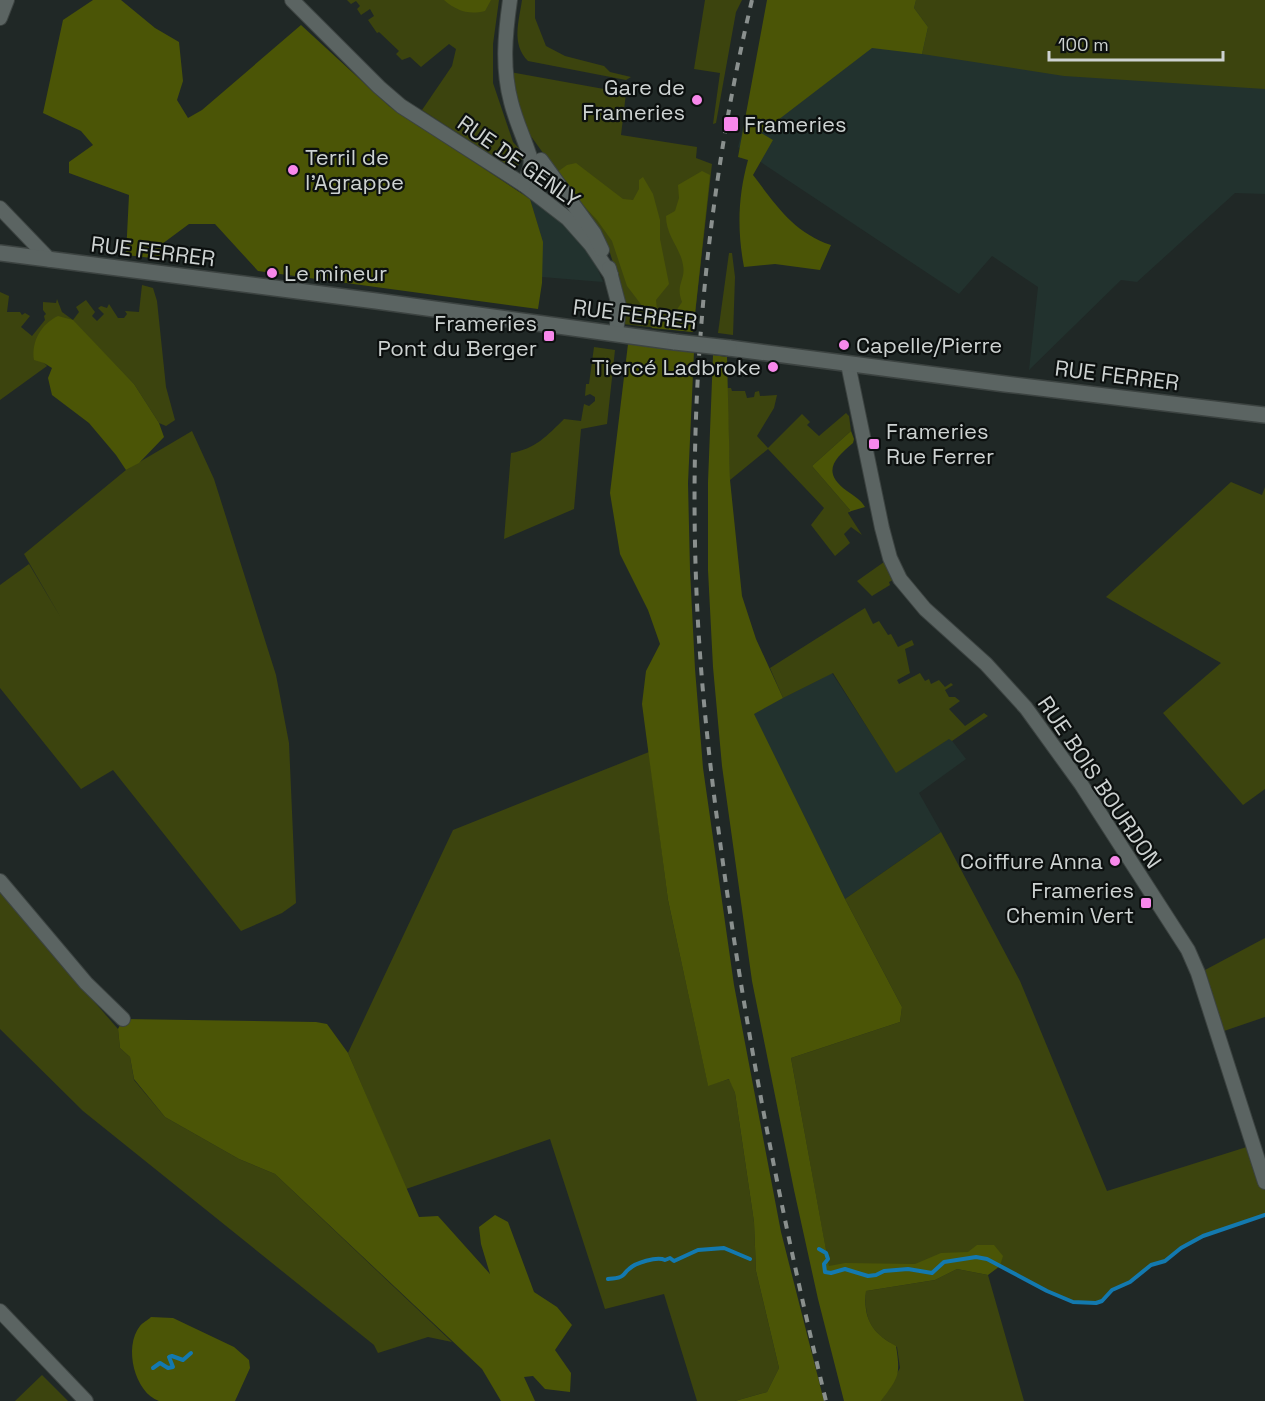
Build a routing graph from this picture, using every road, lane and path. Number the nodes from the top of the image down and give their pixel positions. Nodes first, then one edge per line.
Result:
1 (8, 0) edge
2 (292, 0) edge
3 (510, 0) edge
4 (0, 18) edge
5 (519, 126) junction
6 (541, 160) junction
7 (524, 185) junction
8 (538, 195) junction
9 (0, 208) edge
10 (0, 254) edge
11 (50, 260) junction
12 (611, 275) junction
13 (616, 334) junction
14 (848, 364) junction
15 (1265, 415) edge
16 (0, 881) edge
17 (123, 1019) dead end
18 (1265, 1182) edge
19 (0, 1311) edge
20 (86, 1401) edge

1 - 4 street
2 - 7 street, RUE DE GENLY
3 - 5 street
5 - 6 street, RUE DE GENLY
5 - 7 street
6 - 8 street
6 - 12 street, RUE DE GENLY
7 - 8 street, RUE DE GENLY
8 - 12 street, RUE DE GENLY
9 - 11 street
10 - 11 main road, RUE FERRER
11 - 13 main road, RUE FERRER
12 - 13 street
13 - 14 main road, RUE FERRER, bridge
14 - 15 main road, RUE FERRER
14 - 18 street, RUE BOIS BOURDON
16 - 17 street
19 - 20 street

